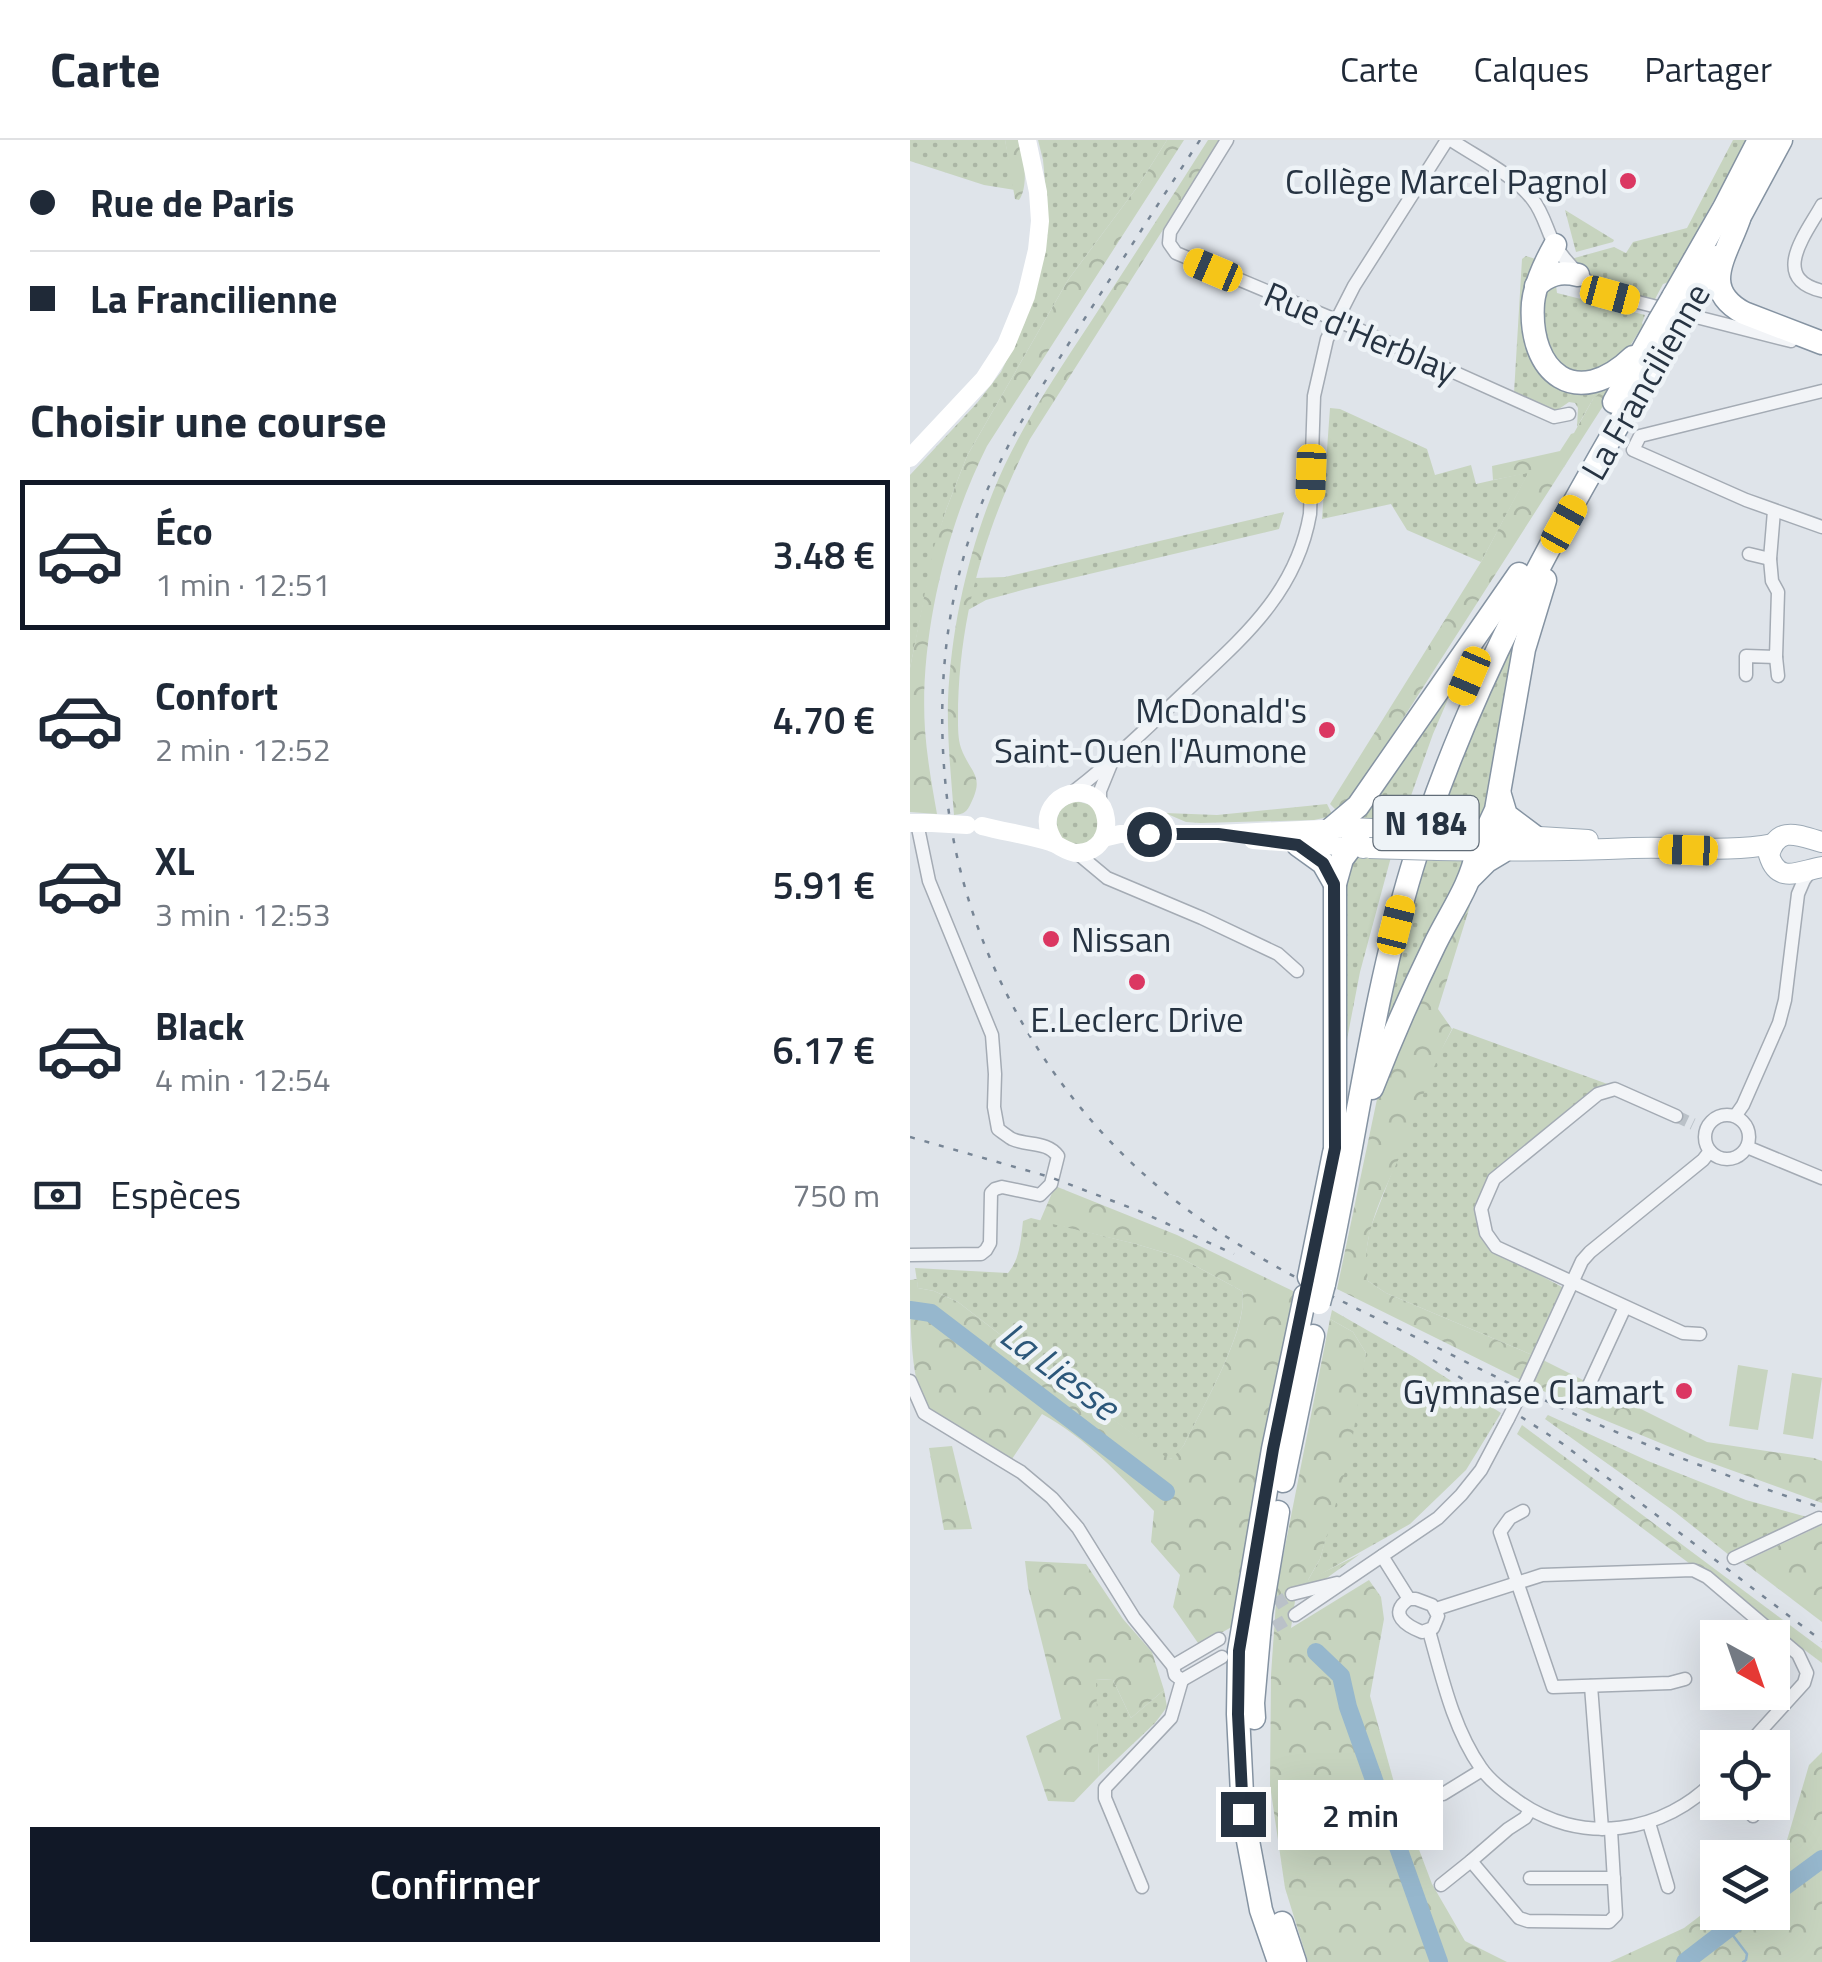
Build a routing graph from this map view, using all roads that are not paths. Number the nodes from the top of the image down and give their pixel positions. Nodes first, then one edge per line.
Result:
1 (1028, 140) edge
2 (1227, 140) edge
3 (1449, 140) edge
4 (1759, 140) edge
5 (1781, 140) edge
6 (1822, 205) edge
7 (1739, 219) junction
8 (1555, 245) junction
9 (1578, 274) junction
10 (1536, 286) junction
11 (1822, 291) edge
12 (1669, 317) junction
13 (1334, 320) junction
14 (1822, 346) edge
15 (1822, 391) edge
16 (1569, 414) dead end
17 (910, 458) edge
18 (1774, 510) junction
19 (1564, 524) junction
20 (1822, 527) edge
21 (1748, 554) dead end
22 (1770, 559) junction
23 (1520, 574) junction
24 (1776, 657) junction
25 (1746, 675) dead end
26 (1778, 676) dead end
27 (1112, 762) junction
28 (1500, 792) junction
29 (1071, 794) junction
30 (1103, 809) junction
31 (1048, 818) junction
32 (920, 823) edge
33 (974, 826) junction
34 (1170, 833) junction
35 (1218, 834) junction
36 (1362, 834) junction
37 (1534, 836) junction
38 (1463, 841) junction
39 (1100, 842) junction
40 (1822, 842) edge
41 (1056, 843) junction
42 (1298, 845) junction
43 (1635, 848) junction
44 (1502, 852) junction
45 (1077, 853) junction
46 (1776, 861) junction
47 (1093, 865) junction
48 (1817, 868) edge
49 (1470, 878) junction
50 (1334, 884) junction
51 (1798, 894) junction
52 (1297, 971) dead end
53 (1736, 1115) junction
54 (1676, 1116) tunnel mouth
55 (1343, 1145) junction
56 (1747, 1147) junction
57 (1710, 1151) junction
58 (1822, 1178) edge
59 (910, 1255) edge
60 (1574, 1281) junction
61 (1314, 1290) junction
62 (1626, 1307) junction
63 (1700, 1334) dead end
64 (910, 1381) edge
65 (1589, 1386) dead end
66 (1524, 1511) dead end
67 (1819, 1518) dead end
68 (1382, 1556) junction
69 (1734, 1558) dead end
70 (1518, 1581) junction
71 (1344, 1582) junction
72 (1292, 1594) tunnel mouth
73 (1409, 1599) junction
74 (1436, 1610) junction
75 (1294, 1615) tunnel mouth
76 (1428, 1631) junction
77 (1220, 1639) dead end
78 (1222, 1657) dead end
79 (1173, 1666) junction
80 (1684, 1679) dead end
81 (1182, 1680) junction
82 (1591, 1686) junction
83 (1761, 1730) edge
84 (1482, 1770) junction
85 (1700, 1792) edge
86 (1444, 1794) dead end
87 (1530, 1810) junction
88 (1648, 1823) junction
89 (1606, 1829) junction
90 (1471, 1861) junction
91 (1530, 1878) dead end
92 (1614, 1878) junction
93 (1441, 1886) dead end
94 (1142, 1887) dead end
95 (1668, 1887) dead end
96 (1278, 1962) edge
97 (1295, 1962) edge

1 - 17 main road
2 - 13 street, Rue d'Herblay
3 - 8 street
3 - 13 street
4 - 12 highway, La Francilienne / N 184
5 - 7 highway, La Francilienne / N 184
6 - 11 street
7 - 12 highway, La Francilienne / N 184
7 - 14 highway
8 - 9 street
8 - 10 highway
9 - 10 highway
9 - 14 street
10 - 12 highway
12 - 19 highway, La Francilienne / N 184
12 - 23 highway, La Francilienne / N 184
13 - 16 street, Rue d'Herblay
13 - 27 street
15 - 18 street
18 - 20 street
18 - 22 street
19 - 28 highway
19 - 55 highway, La Francilienne / N 184
21 - 22 street
22 - 24 street
23 - 36 highway
23 - 55 highway, La Francilienne / N 184
24 - 25 street
24 - 26 street
27 - 29 street
27 - 30 street
28 - 37 highway
28 - 38 highway
29 - 30 main road
29 - 31 main road
30 - 34 main road
30 - 39 main road
31 - 33 main road
31 - 41 main road
32 - 33 main road, bridge
32 - 59 street
33 - 41 main road
34 - 35 main road
34 - 39 main road
35 - 36 main road
35 - 42 main road
36 - 38 main road, bridge
36 - 42 main road
36 - 50 highway
37 - 38 main road
37 - 43 main road
38 - 44 main road
38 - 49 highway
39 - 45 main road
39 - 47 street
40 - 46 main road
41 - 45 main road
42 - 50 highway
43 - 44 main road
43 - 46 main road
44 - 49 highway
45 - 47 street
46 - 48 main road
46 - 51 street
47 - 52 street
48 - 51 street
49 - 55 highway
50 - 55 highway
51 - 53 street
53 - 56 street
53 - 57 street
54 - 60 street
55 - 61 highway, La Francilienne / N 184
56 - 57 street
56 - 58 street
57 - 60 street
60 - 62 street
60 - 68 street, bridge
61 - 96 highway, La Francilienne / N 184
61 - 97 highway, La Francilienne / N 184
62 - 63 street
62 - 65 street
64 - 79 street
66 - 70 street
67 - 69 street
68 - 71 street
68 - 73 street
70 - 74 street
70 - 82 street
70 - 83 street
71 - 72 street
71 - 75 street
73 - 74 street
73 - 76 street
74 - 76 street
76 - 84 street
77 - 79 street
78 - 81 street
79 - 81 street
80 - 82 street
81 - 94 street
82 - 89 street
84 - 86 street
84 - 87 street
85 - 88 street
87 - 89 street
87 - 90 street
88 - 89 street
88 - 95 street
89 - 92 street
90 - 92 street
90 - 93 street
91 - 92 street

